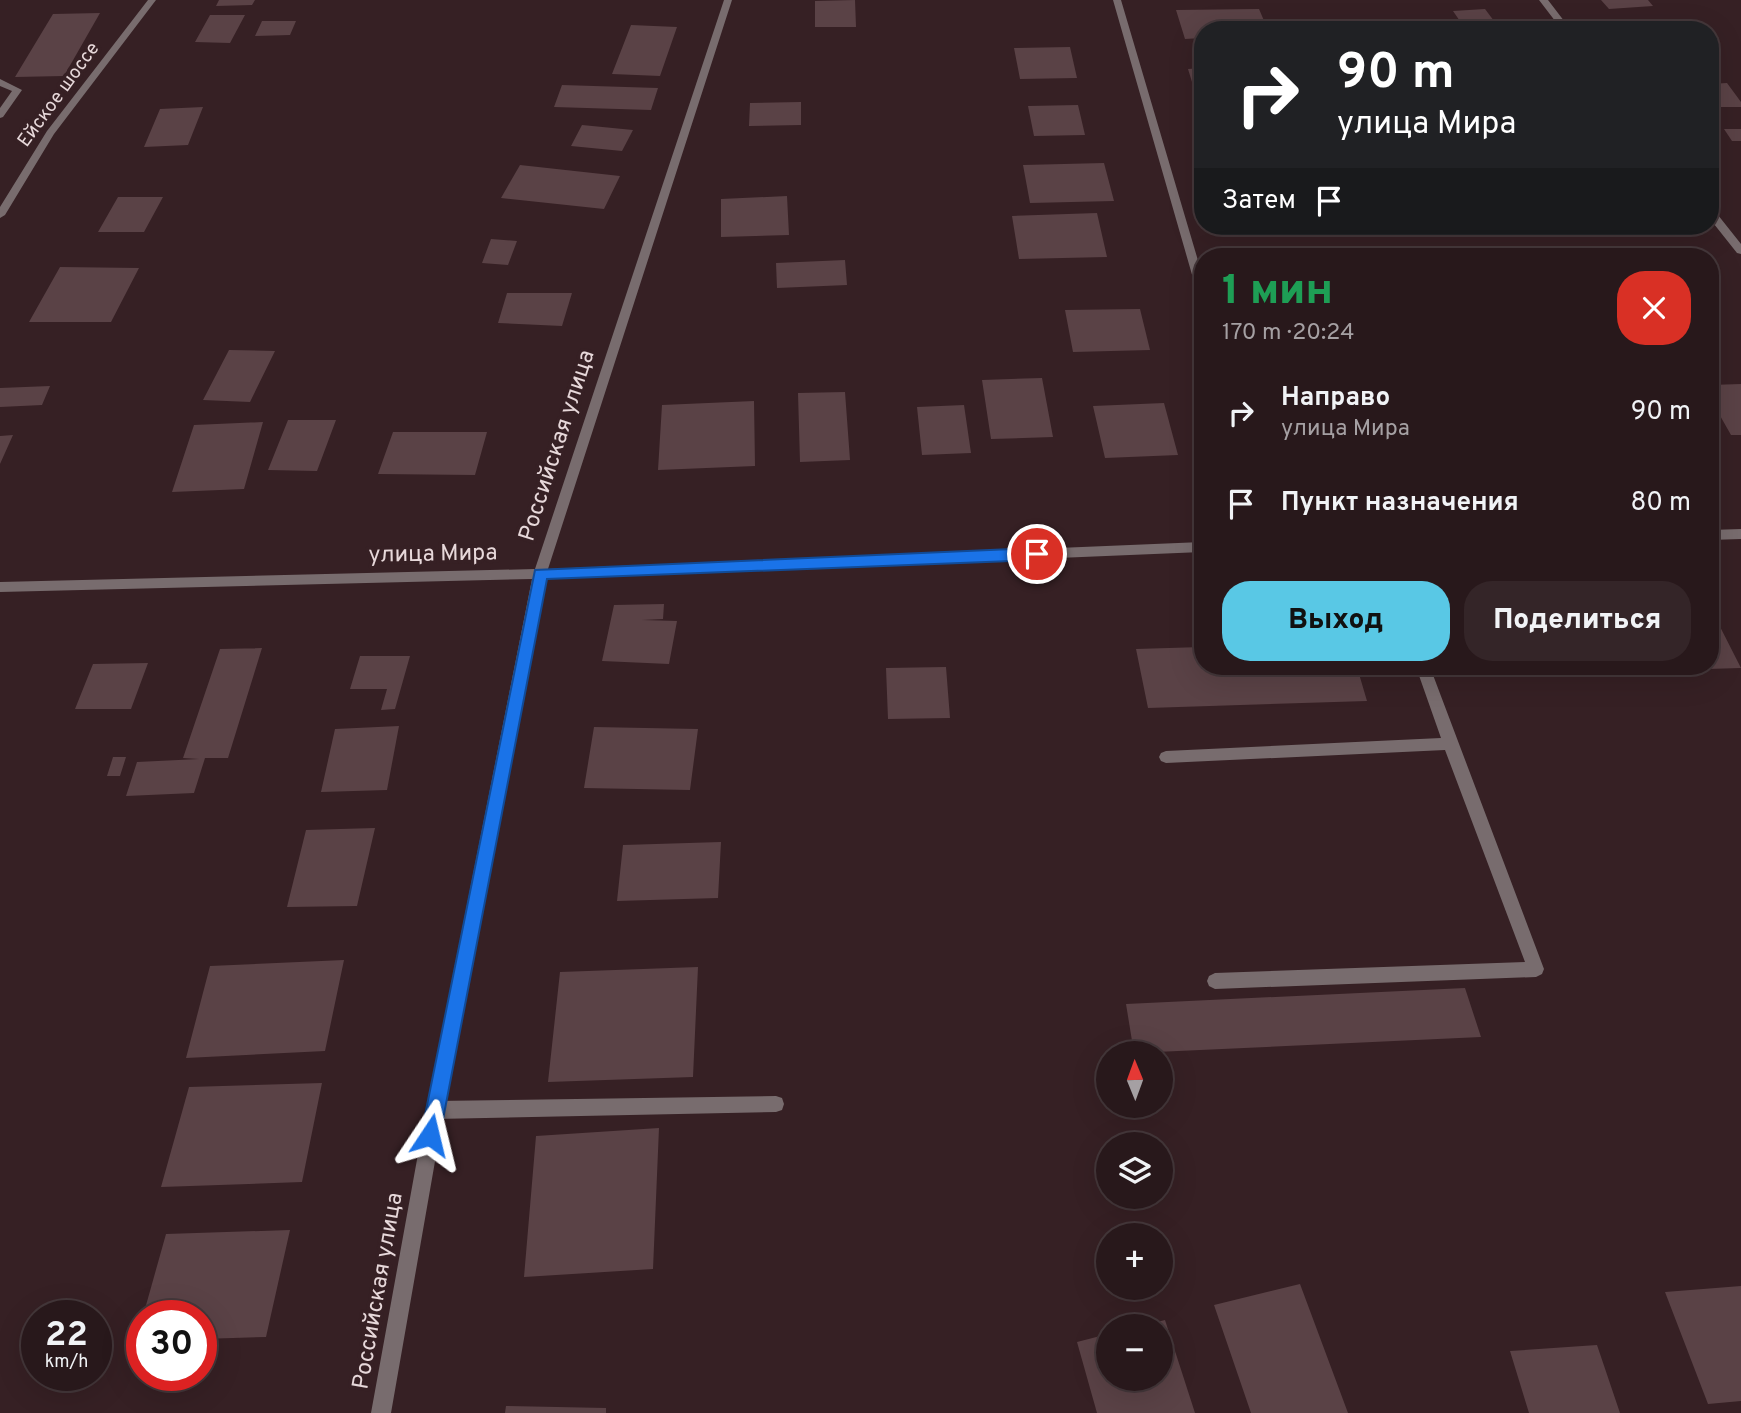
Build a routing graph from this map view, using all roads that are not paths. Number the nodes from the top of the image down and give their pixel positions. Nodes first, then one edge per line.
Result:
1 (152, 0) edge
2 (727, 0) edge
3 (1117, 0) edge
4 (1543, 0) edge
5 (1560, 21) edge
6 (0, 82) edge
7 (0, 115) edge
8 (0, 215) edge
9 (1719, 223) edge
10 (1741, 251) edge
11 (1194, 265) edge
12 (1741, 534) edge
13 (1719, 535) edge
14 (1194, 547) edge
15 (540, 574) junction
16 (0, 587) edge
17 (1426, 675) edge
18 (1450, 744) junction
19 (1166, 757) dead end
20 (1215, 981) dead end
21 (776, 1104) dead end
22 (435, 1110) junction
23 (381, 1413) edge

1 - 8 street, Ейское шоссе
2 - 15 street, Российская улица
3 - 11 street
4 - 5 street
6 - 7 street
9 - 10 street
12 - 13 street
14 - 15 street, улица Мира
15 - 16 street, улица Мира
15 - 22 street, Российская улица
17 - 18 street
18 - 19 street
18 - 20 street
21 - 22 street
22 - 23 street, Российская улица

